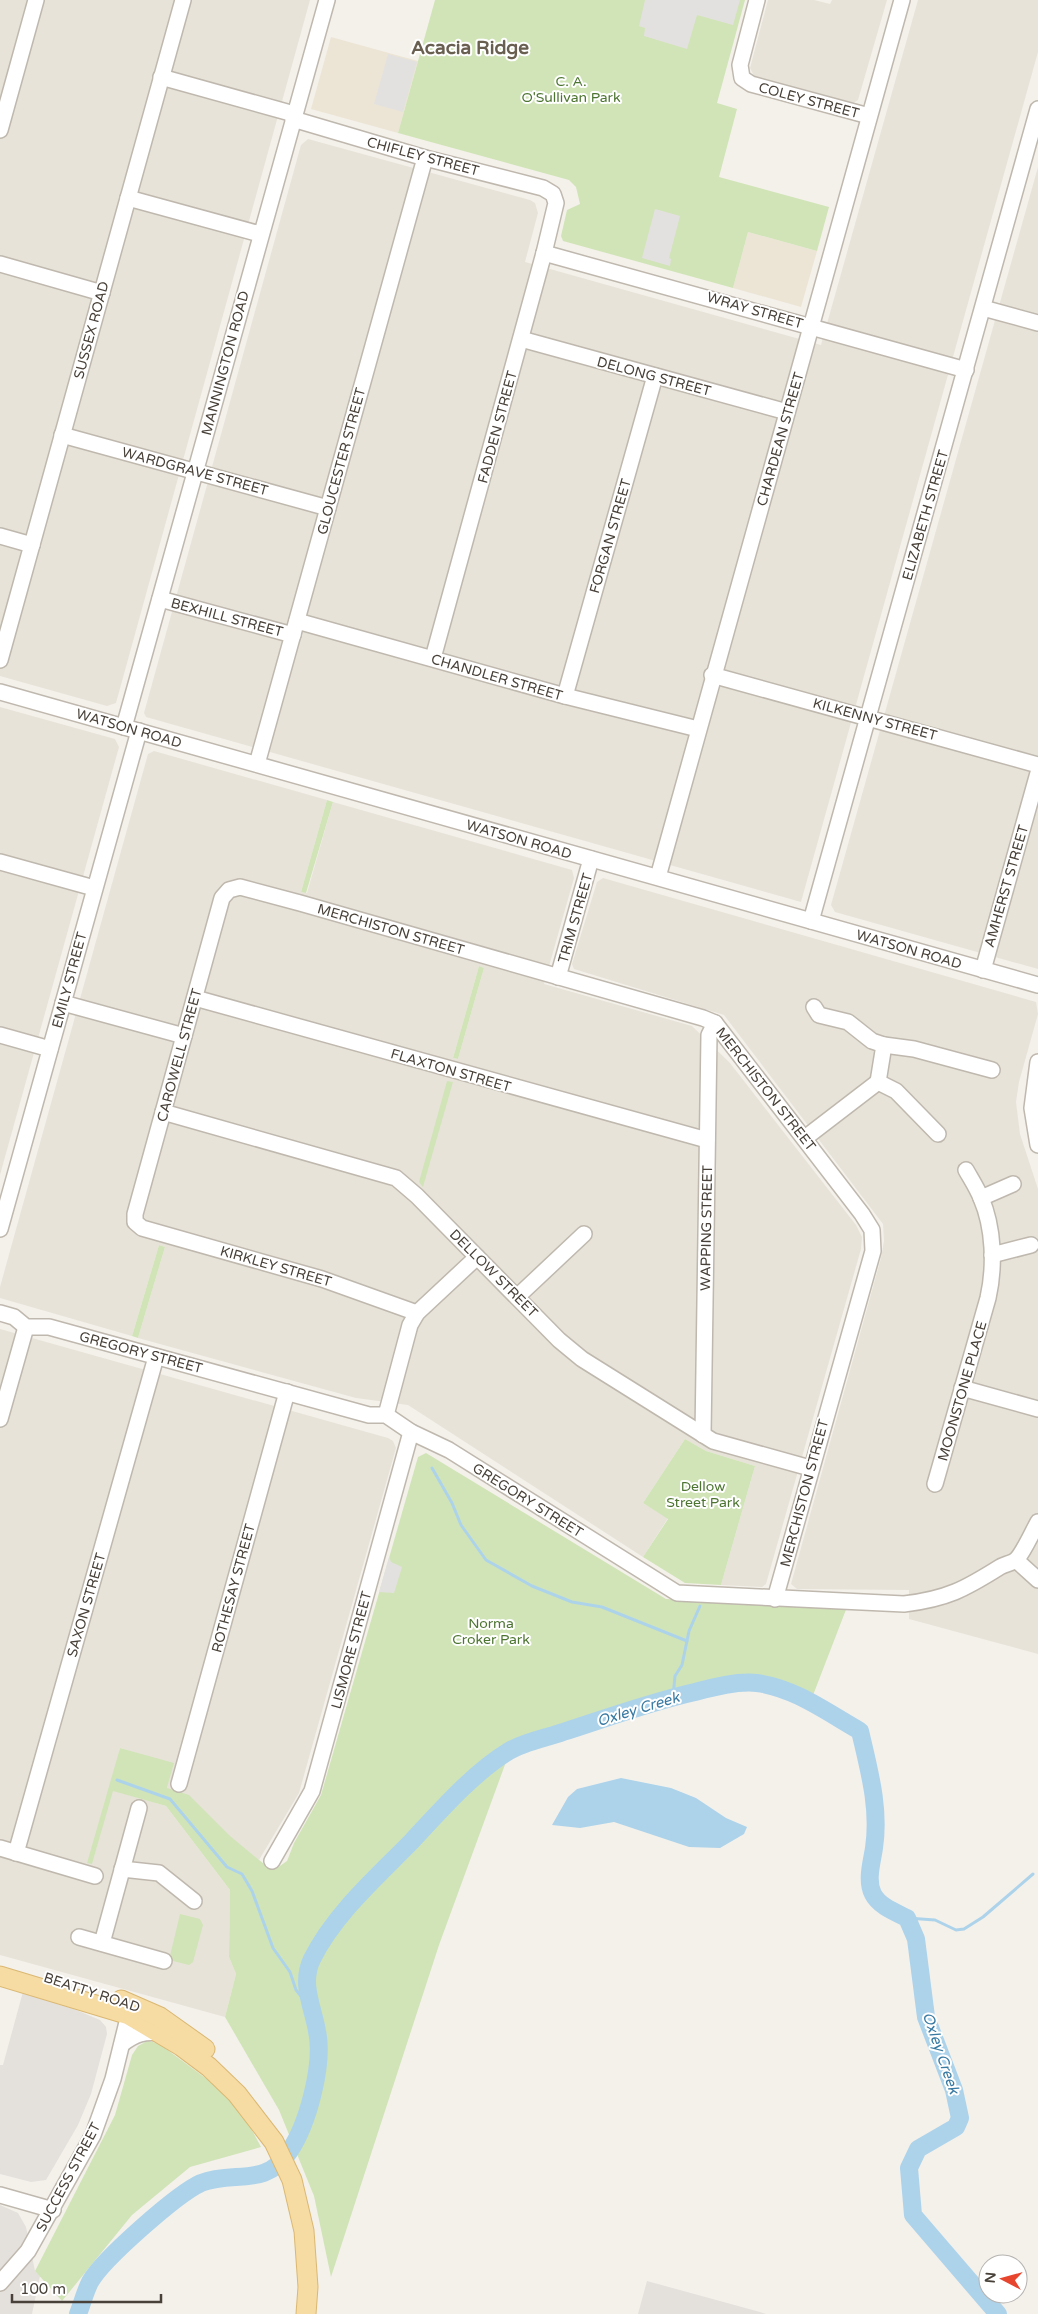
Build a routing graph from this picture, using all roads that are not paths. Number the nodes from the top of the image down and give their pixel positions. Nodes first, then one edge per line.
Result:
1 (36, 0) edge
2 (183, 0) edge
3 (326, 0) edge
4 (757, 0) edge
5 (902, 0) edge
6 (161, 77) junction
7 (1038, 109) edge
8 (869, 116) junction
9 (294, 117) junction
10 (0, 130) edge
11 (425, 158) junction
12 (553, 194) joint
13 (128, 198) junction
14 (260, 234) junction
15 (544, 253) junction
16 (0, 264) edge
17 (102, 293) junction
18 (983, 308) junction
19 (1038, 323) edge
20 (811, 326) junction
21 (521, 339) junction
22 (966, 370) junction
23 (655, 376) junction
24 (787, 412) junction
25 (62, 435) junction
26 (196, 472) junction
27 (328, 508) junction
28 (0, 536) edge
29 (32, 545) junction
30 (160, 599) junction
31 (295, 628) junction
32 (433, 658) junction
33 (0, 660) edge
34 (712, 675) junction
35 (0, 692) edge
36 (566, 696) junction
37 (868, 717) junction
38 (132, 729) junction
39 (698, 729) junction
40 (258, 764) junction
41 (1038, 765) edge
42 (1038, 773) edge
43 (591, 859) junction
44 (0, 862) edge
45 (658, 877) junction
46 (94, 888) junction
47 (228, 890) joint
48 (811, 921) junction
49 (983, 970) junction
50 (558, 977) junction
51 (1038, 985) edge
52 (195, 998) junction
53 (63, 1003) junction
54 (814, 1007) dead end
55 (714, 1023) junction
56 (0, 1035) edge
57 (184, 1036) junction
58 (884, 1045) junction
59 (50, 1049) junction
60 (1038, 1062) edge
61 (992, 1070) dead end
62 (1036, 1078) edge
63 (878, 1082) junction
64 (163, 1112) junction
65 (938, 1134) dead end
66 (805, 1138) junction
67 (707, 1140) junction
68 (1038, 1145) edge
69 (966, 1170) dead end
70 (7, 1176) edge
71 (1012, 1184) dead end
72 (981, 1198) junction
73 (136, 1222) joint
74 (0, 1229) edge
75 (584, 1234) dead end
76 (1031, 1245) dead end
77 (992, 1255) junction
78 (477, 1257) junction
79 (517, 1297) junction
80 (0, 1313) edge
81 (417, 1313) junction
82 (26, 1327) junction
83 (156, 1356) junction
84 (962, 1388) junction
85 (287, 1392) junction
86 (1038, 1409) edge
87 (386, 1414) junction
88 (0, 1419) edge
89 (411, 1432) junction
90 (703, 1435) junction
91 (810, 1468) junction
92 (935, 1484) dead end
93 (1038, 1522) edge
94 (1016, 1560) junction
95 (1038, 1580) edge
96 (775, 1599) junction
97 (179, 1784) dead end
98 (139, 1808) dead end
99 (0, 1848) edge
100 (16, 1853) junction
101 (272, 1861) dead end
102 (122, 1869) junction
103 (95, 1876) dead end
104 (194, 1901) dead end
105 (79, 1937) dead end
106 (102, 1943) junction
107 (164, 1961) dead end
108 (0, 1965) edge
109 (0, 1976) edge
110 (130, 2009) junction
111 (162, 2033) junction
112 (122, 2044) junction
113 (274, 2142) junction
114 (0, 2195) edge
115 (53, 2210) junction
116 (0, 2283) edge
117 (306, 2314) edge

1 - 10 street
2 - 6 street, SUSSEX ROAD
3 - 9 street, MANNINGTON ROAD
4 - 8 street, COLEY STREET
5 - 8 street, CHARDEAN STREET
6 - 9 street, CHIFLEY STREET
6 - 13 street, SUSSEX ROAD
7 - 18 street, ELIZABETH STREET
8 - 20 street, CHARDEAN STREET
9 - 11 street, CHIFLEY STREET
9 - 14 street, MANNINGTON ROAD
11 - 12 street, CHIFLEY STREET
11 - 27 street, GLOUCESTER STREET
12 - 15 street, FADDEN STREET
13 - 14 street
13 - 17 street, SUSSEX ROAD
14 - 26 street, MANNINGTON ROAD
15 - 20 street, WRAY STREET
15 - 21 street, FADDEN STREET
16 - 17 street
17 - 25 street, SUSSEX ROAD
18 - 19 street
18 - 22 street, ELIZABETH STREET
20 - 22 street, WRAY STREET
20 - 24 street, CHARDEAN STREET
21 - 23 street, DELONG STREET
21 - 32 street, FADDEN STREET
22 - 37 street, ELIZABETH STREET
23 - 24 street, DELONG STREET
23 - 36 street, FORGAN STREET
24 - 34 street, CHARDEAN STREET
25 - 26 street, WARDGRAVE STREET
25 - 29 street, SUSSEX ROAD
26 - 27 street, WARDGRAVE STREET
26 - 30 street, MANNINGTON ROAD
27 - 31 street, GLOUCESTER STREET
28 - 29 street
29 - 33 street, SUSSEX ROAD
30 - 31 street, BEXHILL STREET
30 - 38 street, MANNINGTON ROAD
31 - 32 street, CHANDLER STREET
31 - 40 street, GLOUCESTER STREET
32 - 36 street, CHANDLER STREET
34 - 37 street, KILKENNY STREET
34 - 39 street, CHARDEAN STREET
35 - 38 street, WATSON ROAD
36 - 39 street, CHANDLER STREET
37 - 41 street, KILKENNY STREET
37 - 48 street, ELIZABETH STREET
38 - 40 street, WATSON ROAD
38 - 46 street, EMILY STREET
39 - 45 street, CHARDEAN STREET
40 - 43 street, WATSON ROAD
42 - 49 street, AMHERST STREET
43 - 45 street, WATSON ROAD
43 - 50 street, TRIM STREET
44 - 46 street
45 - 48 street, WATSON ROAD
46 - 53 street, EMILY STREET
47 - 50 street, MERCHISTON STREET
47 - 52 street, CAROWELL STREET
48 - 49 street, WATSON ROAD
49 - 51 street, WATSON ROAD
50 - 55 street, MERCHISTON STREET
52 - 57 street, CAROWELL STREET
52 - 67 street, FLAXTON STREET
53 - 57 street
53 - 59 street, EMILY STREET
54 - 58 street
55 - 66 street, MERCHISTON STREET
55 - 67 street, WAPPING STREET
56 - 59 street
57 - 64 street, CAROWELL STREET
58 - 61 street
58 - 63 street
59 - 70 street, EMILY STREET
60 - 62 street
62 - 68 street
63 - 65 street
63 - 66 street
64 - 73 street, CAROWELL STREET
64 - 78 street, DELLOW STREET
66 - 91 street, MERCHISTON STREET
67 - 90 street, WAPPING STREET
69 - 72 street, MOONSTONE PLACE
70 - 74 street, EMILY STREET
71 - 72 street
72 - 77 street, MOONSTONE PLACE
73 - 81 street, KIRKLEY STREET
75 - 79 street
76 - 77 street
77 - 84 street, MOONSTONE PLACE
78 - 79 street, DELLOW STREET
78 - 81 street
79 - 90 street, DELLOW STREET
80 - 82 street, GREGORY STREET
81 - 87 street
82 - 83 street, GREGORY STREET
82 - 88 street
83 - 85 street, GREGORY STREET
83 - 100 street, SAXON STREET
84 - 86 street
84 - 92 street, MOONSTONE PLACE
85 - 87 street, GREGORY STREET
85 - 97 street, ROTHESAY STREET
87 - 89 street, GREGORY STREET
89 - 96 street, GREGORY STREET
89 - 101 street, LISMORE STREET
90 - 91 street, DELLOW STREET
91 - 96 street, MERCHISTON STREET
93 - 94 street
94 - 95 street
94 - 96 street, GREGORY STREET
98 - 102 street
99 - 100 street
100 - 103 street
102 - 104 street
102 - 106 street
105 - 106 street
106 - 107 street
108 - 110 main road, BEATTY ROAD
109 - 110 main road, BEATTY ROAD
110 - 111 main road, BEATTY ROAD
110 - 112 street, SUCCESS STREET
110 - 113 main road, BEATTY ROAD
111 - 112 street
111 - 113 main road, BEATTY ROAD
112 - 115 street, SUCCESS STREET
113 - 117 main road, BEATTY ROAD
114 - 115 street
115 - 116 street, SUCCESS STREET

